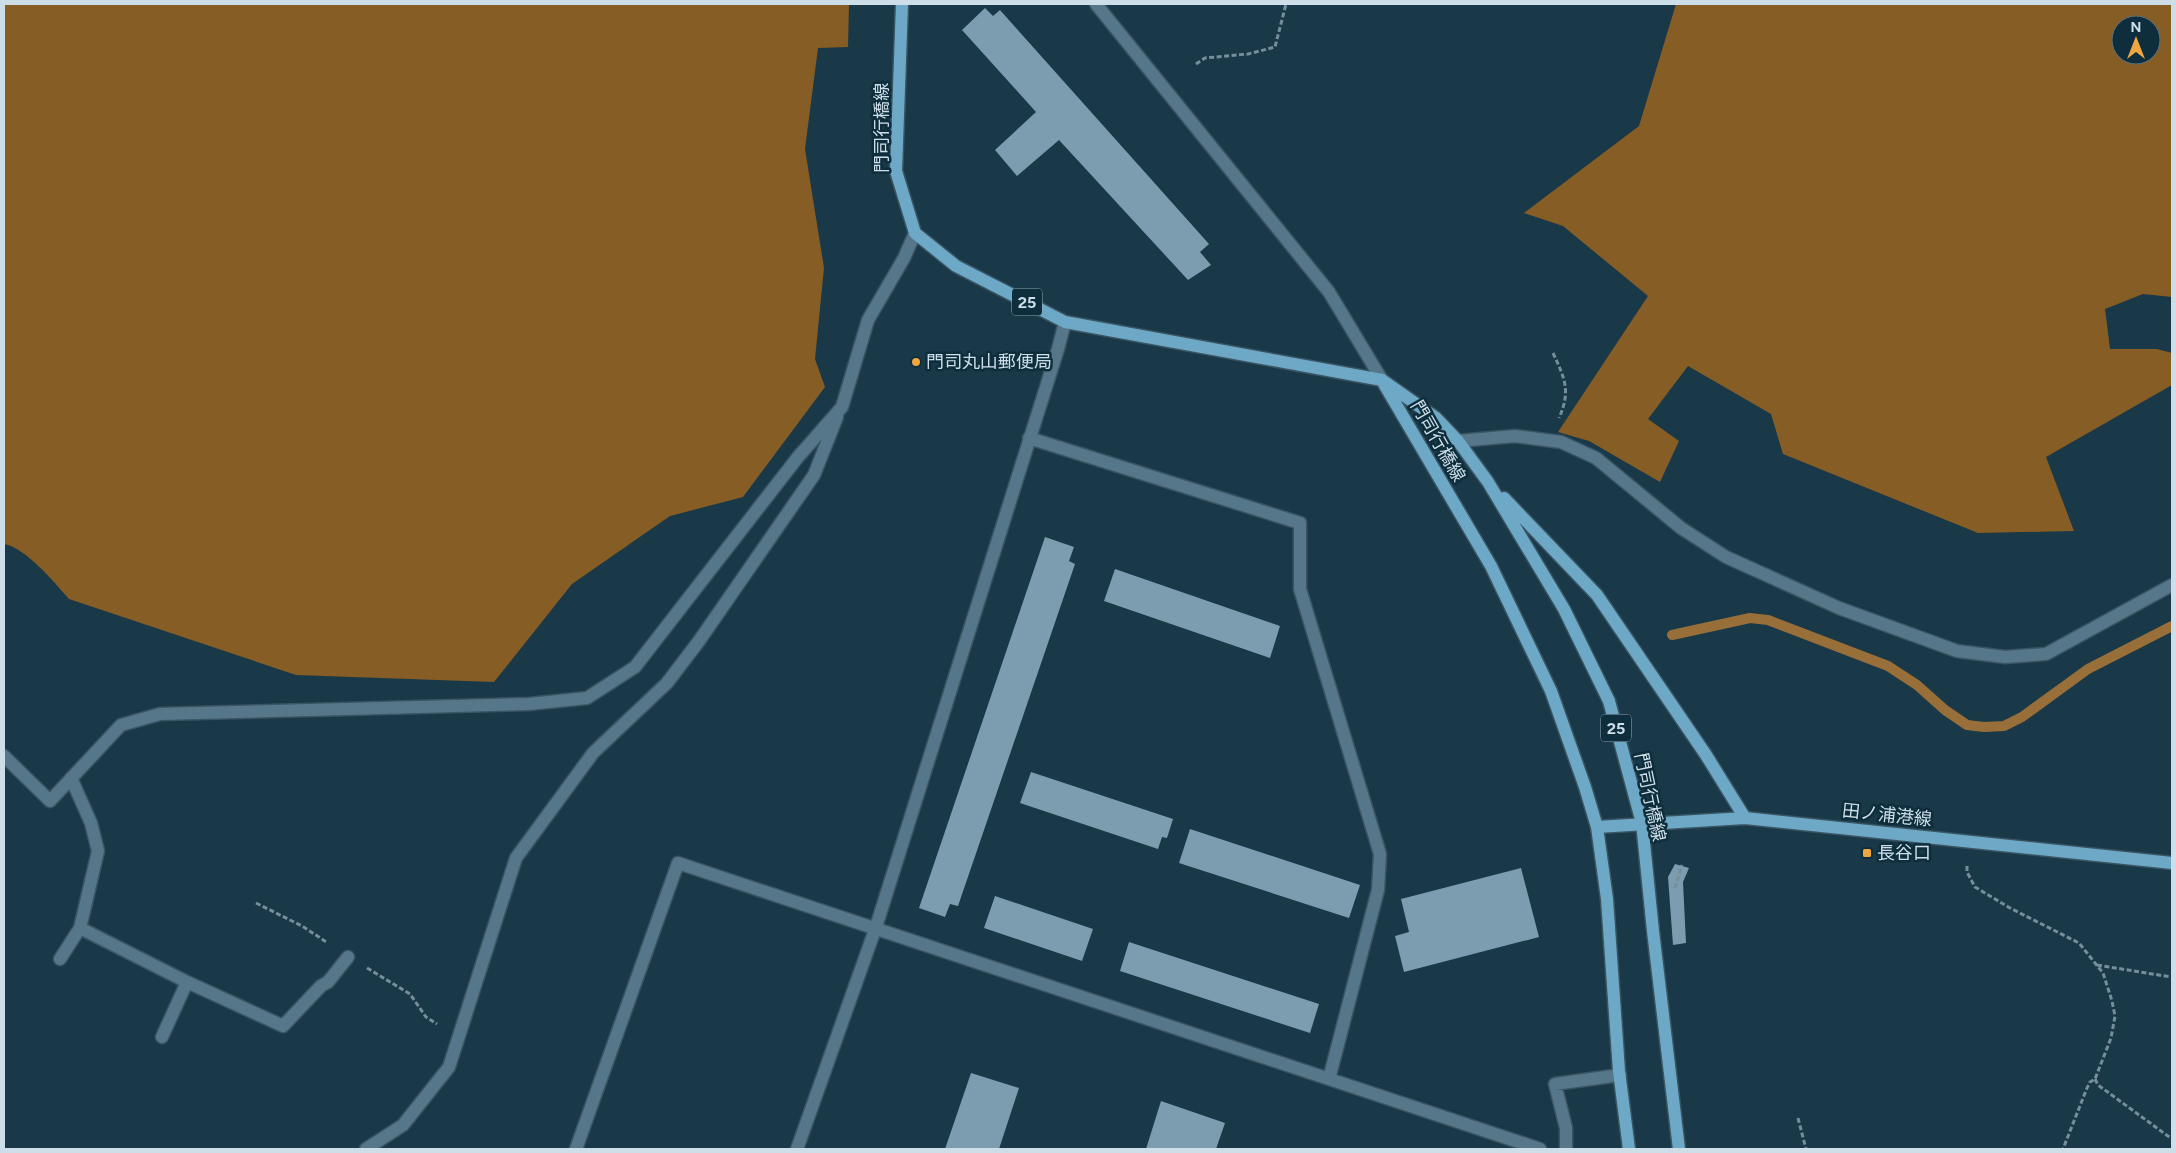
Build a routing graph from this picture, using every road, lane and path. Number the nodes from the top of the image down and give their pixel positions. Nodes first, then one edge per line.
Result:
1 (902, 4) edge
2 (1096, 4) edge
3 (1286, 4) edge
4 (1196, 64) dead end
5 (915, 233) junction
6 (1065, 322) junction
7 (1553, 353) dead end
8 (1382, 380) junction
9 (842, 407) junction
10 (1029, 438) junction
11 (1549, 440) junction
12 (1458, 442) junction
13 (1488, 482) junction
14 (2172, 585) edge
15 (4, 756) edge
16 (71, 778) junction
17 (1744, 818) junction
18 (1642, 823) junction
19 (1597, 826) junction
20 (2172, 862) edge
21 (1967, 863) dead end
22 (1682, 865) dead end
23 (1675, 894) dead end
24 (876, 927) junction
25 (80, 928) junction
26 (348, 957) dead end
27 (60, 959) dead end
28 (2096, 964) junction
29 (2171, 977) dead end
30 (187, 982) junction
31 (162, 1036) dead end
32 (1620, 1075) junction
33 (1329, 1079) junction
34 (2096, 1079) junction
35 (1798, 1118) dead end
36 (2172, 1139) edge
37 (366, 1149) edge
38 (576, 1149) edge
39 (797, 1149) edge
40 (1540, 1149) edge
41 (1566, 1149) edge
42 (1629, 1149) edge
43 (1679, 1149) edge
44 (1806, 1149) edge
45 (2064, 1149) edge

1 - 5 main road, 門司行橋線
2 - 8 street
3 - 4 path
5 - 6 main road, 門司行橋線 / 25
5 - 9 street
6 - 8 main road, 門司行橋線 / 25
6 - 10 street
7 - 11 path
8 - 12 main road, 門司行橋線 / 25
8 - 19 main road, 門司行橋線
9 - 16 street
9 - 37 street
10 - 24 street
10 - 33 street
11 - 12 street
11 - 14 street
12 - 13 main road, 門司行橋線 / 25
13 - 17 main road
13 - 18 main road, 門司行橋線 / 25
15 - 16 street
16 - 25 street
17 - 18 main road, 田ノ浦港線
17 - 20 main road, 田ノ浦港線
18 - 19 main road, 田ノ浦港線
18 - 43 main road, 門司行橋線 / 25
19 - 32 main road, 門司行橋線
21 - 28 path
22 - 23 path
24 - 33 street
24 - 38 street
24 - 39 street
25 - 27 street
25 - 30 street
26 - 30 street
28 - 29 path
28 - 34 path
30 - 31 street
32 - 41 street
32 - 42 main road, 門司行橋線
33 - 40 street
34 - 36 path
34 - 45 path
35 - 44 path

